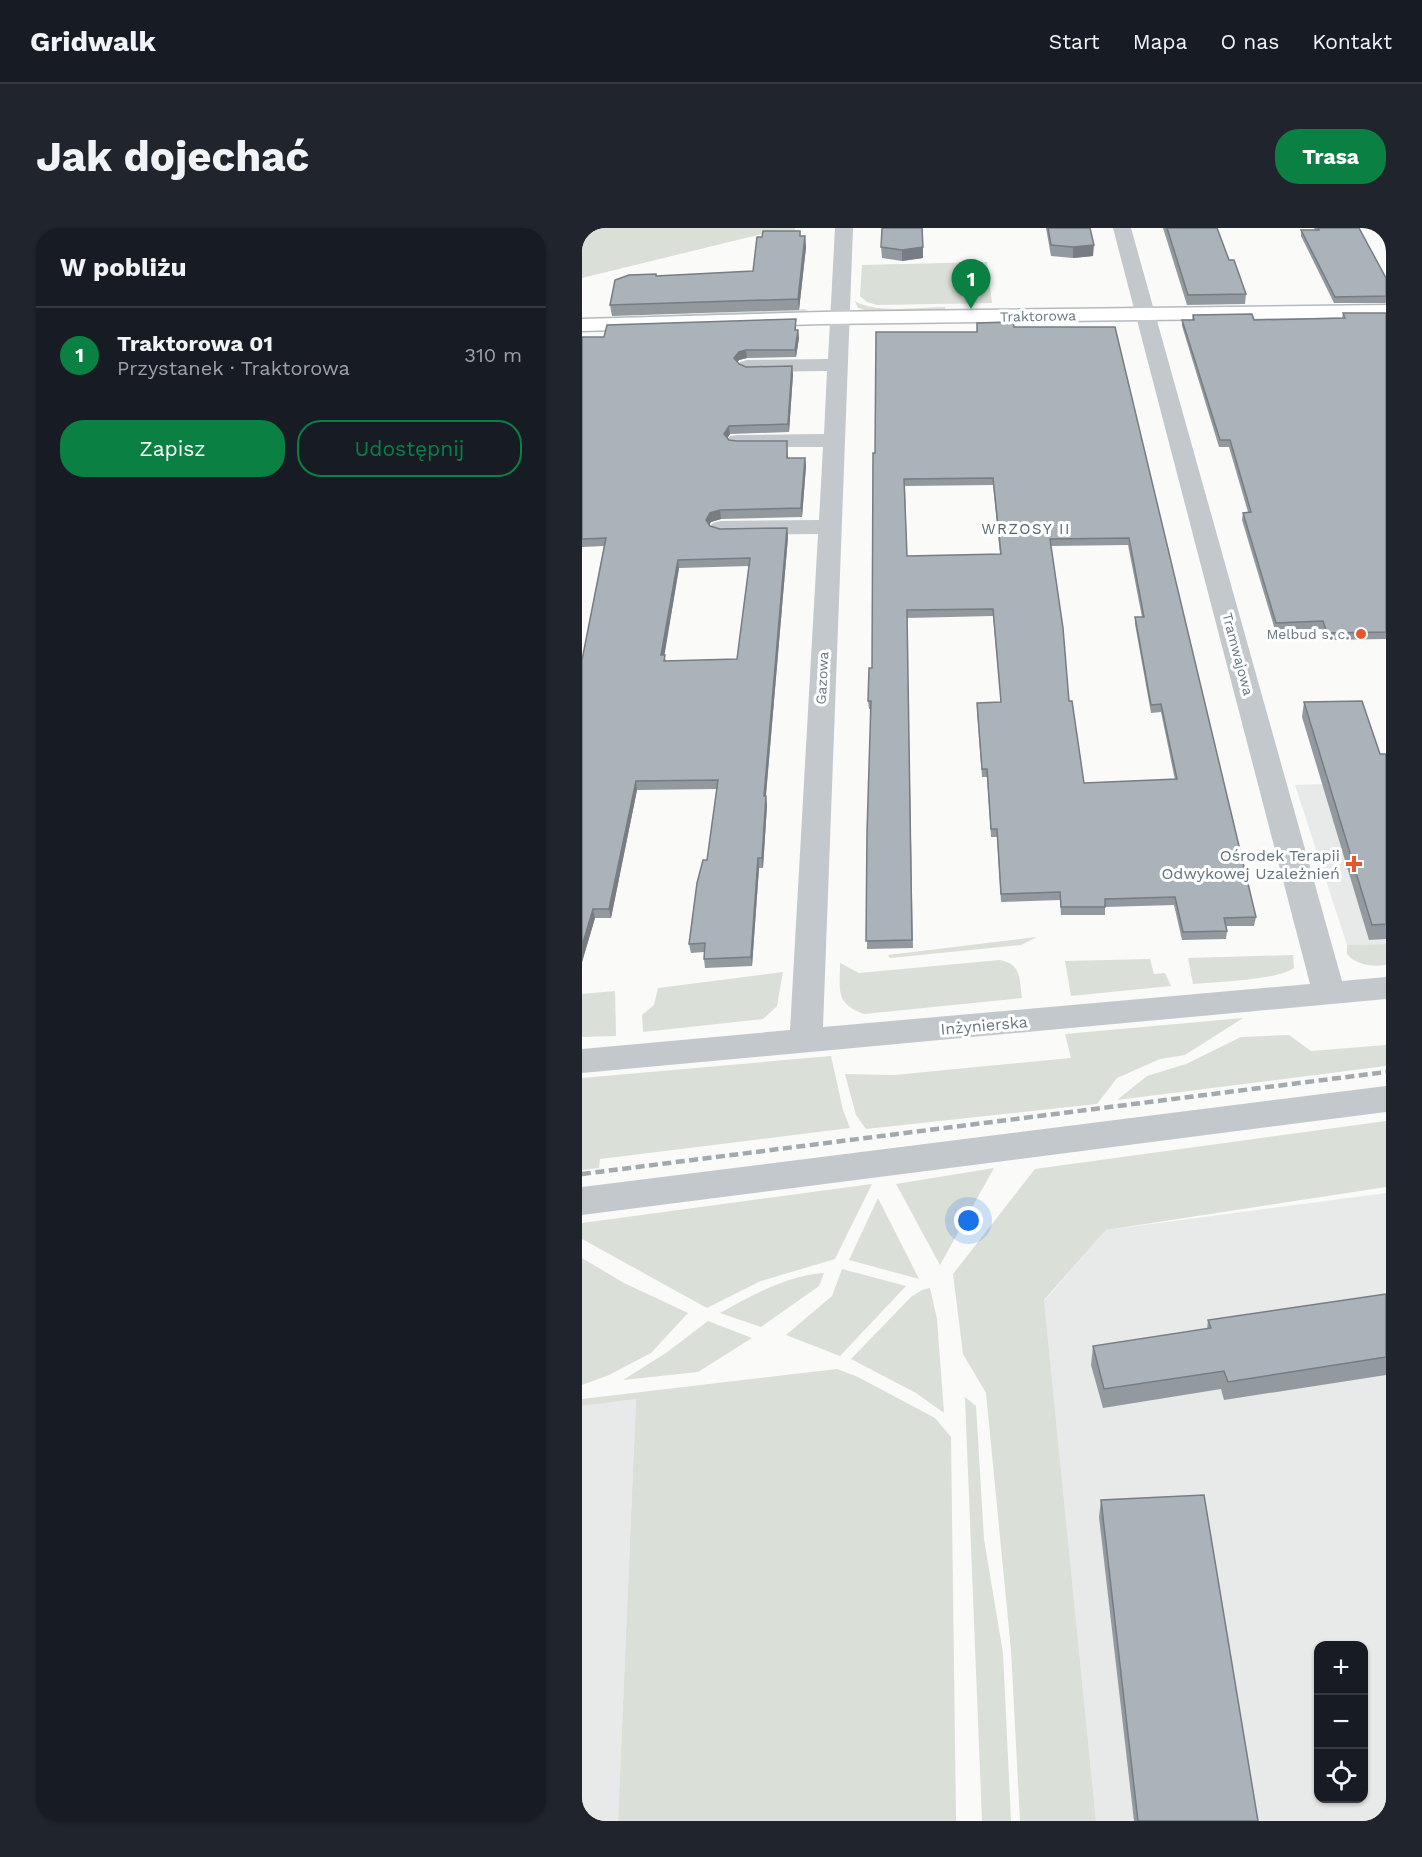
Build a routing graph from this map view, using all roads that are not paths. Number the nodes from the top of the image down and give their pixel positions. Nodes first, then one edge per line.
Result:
1 (844, 228) edge
2 (1122, 228) edge
3 (1386, 311) edge
4 (1145, 314) junction
5 (841, 318) junction
6 (582, 325) edge
7 (838, 365) junction
8 (747, 366) edge
9 (835, 440) junction
10 (738, 441) edge
11 (830, 526) junction
12 (721, 528) edge
13 (1386, 988) edge
14 (1329, 993) junction
15 (806, 1039) junction
16 (582, 1061) edge
17 (1386, 1099) edge
18 (582, 1201) edge

1 - 5 street, Gazowa
2 - 4 street, Tramwajowa
3 - 4 street, Traktorowa
4 - 5 street, Traktorowa
4 - 14 street, Tramwajowa
5 - 6 street, Traktorowa
5 - 7 street, Gazowa
7 - 8 street
7 - 9 street, Gazowa
9 - 10 street
9 - 11 street, Gazowa
11 - 12 street
11 - 15 street, Gazowa
13 - 14 street, Inżynierska
14 - 15 street, Inżynierska
15 - 16 street, Inżynierska
17 - 18 street

